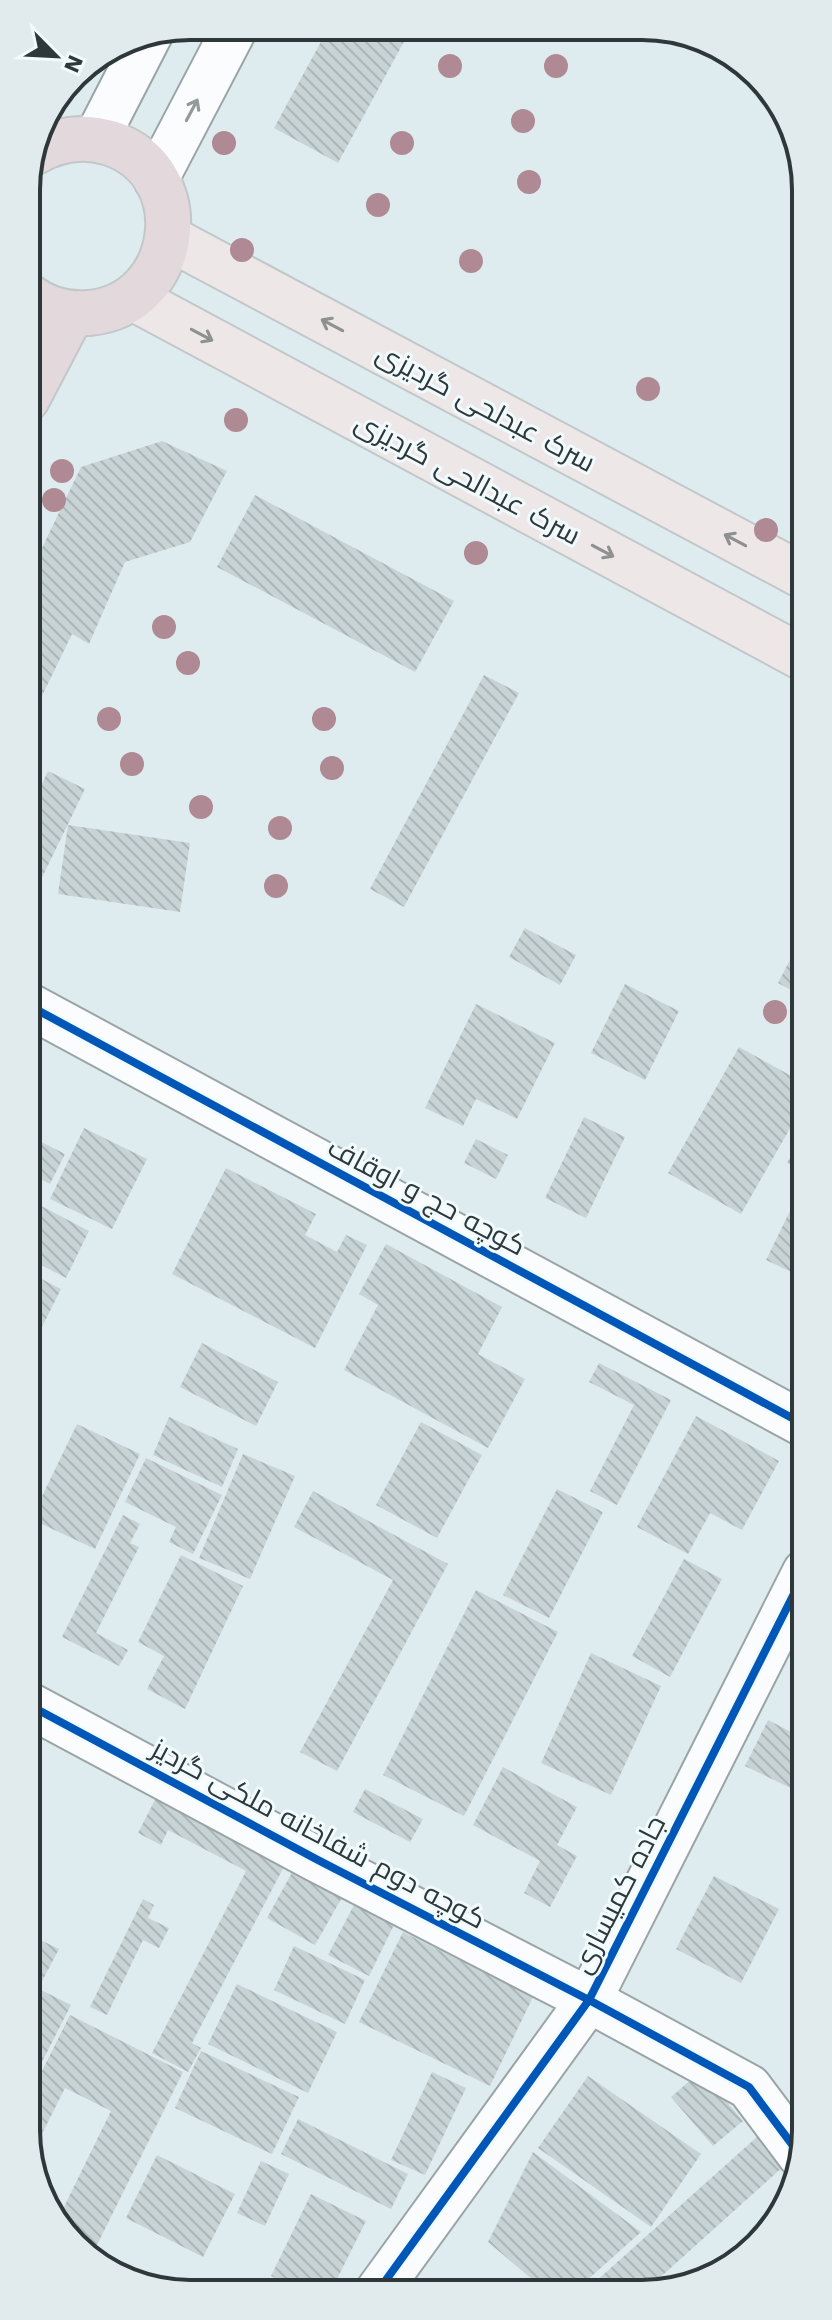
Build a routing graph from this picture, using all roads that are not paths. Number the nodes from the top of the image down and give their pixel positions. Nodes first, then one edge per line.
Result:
1 (229, 40) edge
2 (143, 48) edge
3 (96, 139) junction
4 (47, 146) edge
5 (156, 179) junction
6 (169, 238) junction
7 (133, 298) junction
8 (40, 305) edge
9 (71, 315) junction
10 (40, 374) edge
11 (792, 570) edge
12 (792, 652) edge
13 (40, 1011) edge
14 (792, 1418) edge
15 (792, 1598) edge
16 (40, 1711) edge
17 (589, 2000) junction
18 (792, 2144) edge
19 (386, 2280) edge

5 -> 1 street
2 - 3 street
3 - 4 highway
3 - 5 highway
5 - 6 highway
6 - 7 highway
11 -> 6 main road, سرک عبدلحی گردیزی
7 - 9 highway
7 -> 12 main road, سرک عبدالحی گردیزی
8 - 9 highway
9 - 10 highway
13 - 14 street, کوچه حج و اوقاف
15 - 17 street, جاده کمیساری
16 - 17 street, کوچه دوم شفاخانه ملکی گردیز
17 - 18 street, کوچه دوم شفاخانه ملکی گردیز
17 - 19 street, جاده کمیساری

